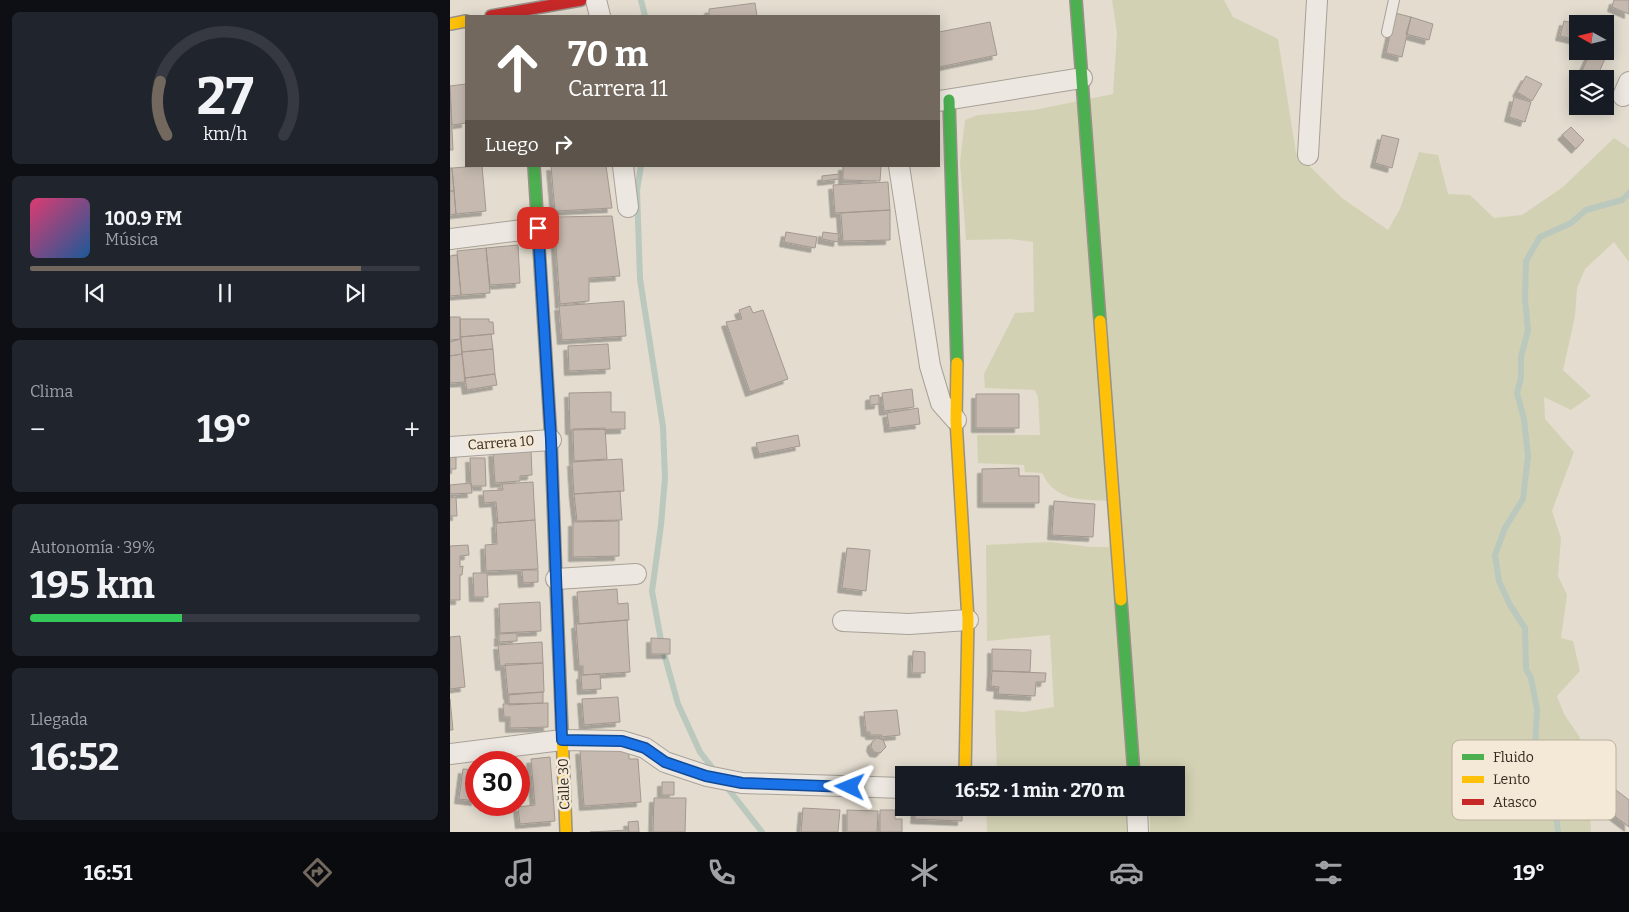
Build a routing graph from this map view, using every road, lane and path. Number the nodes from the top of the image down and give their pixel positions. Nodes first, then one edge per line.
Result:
1 (581, 0) edge
2 (596, 0) edge
3 (1076, 0) edge
4 (1317, 0) edge
5 (1394, 0) edge
6 (523, 13) edge
7 (502, 15) edge
8 (600, 15) edge
9 (465, 21) edge
10 (450, 24) edge
11 (1387, 32) dead end
12 (1082, 78) junction
13 (944, 100) edge
14 (1308, 155) dead end
15 (534, 167) edge
16 (623, 167) edge
17 (899, 167) edge
18 (628, 207) dead end
19 (538, 228) junction
20 (450, 238) edge
21 (956, 420) junction
22 (551, 440) junction
23 (450, 447) edge
24 (636, 574) dead end
25 (556, 579) junction
26 (968, 620) junction
27 (843, 621) dead end
28 (562, 740) junction
29 (450, 754) edge
30 (965, 766) edge
31 (1133, 766) edge
32 (895, 788) edge
33 (1137, 816) edge
34 (566, 832) edge
35 (1138, 832) edge

1 - 6 main road
2 - 8 street
3 - 12 main road
4 - 14 street
5 - 11 lane
6 - 7 main road
9 - 10 main road
12 - 13 street
12 - 31 main road
13 - 21 main road
15 - 19 main road, Calle 30
16 - 18 street
17 - 21 street
19 - 20 street
19 - 22 main road, Calle 30
21 - 26 main road
22 - 23 street, Carrera 10
22 - 25 main road, Calle 30
24 - 25 street
25 - 28 main road, Calle 30
26 - 27 street
26 - 30 main road
28 - 29 street
28 - 32 street
28 - 34 main road, Calle 30
33 - 35 street

